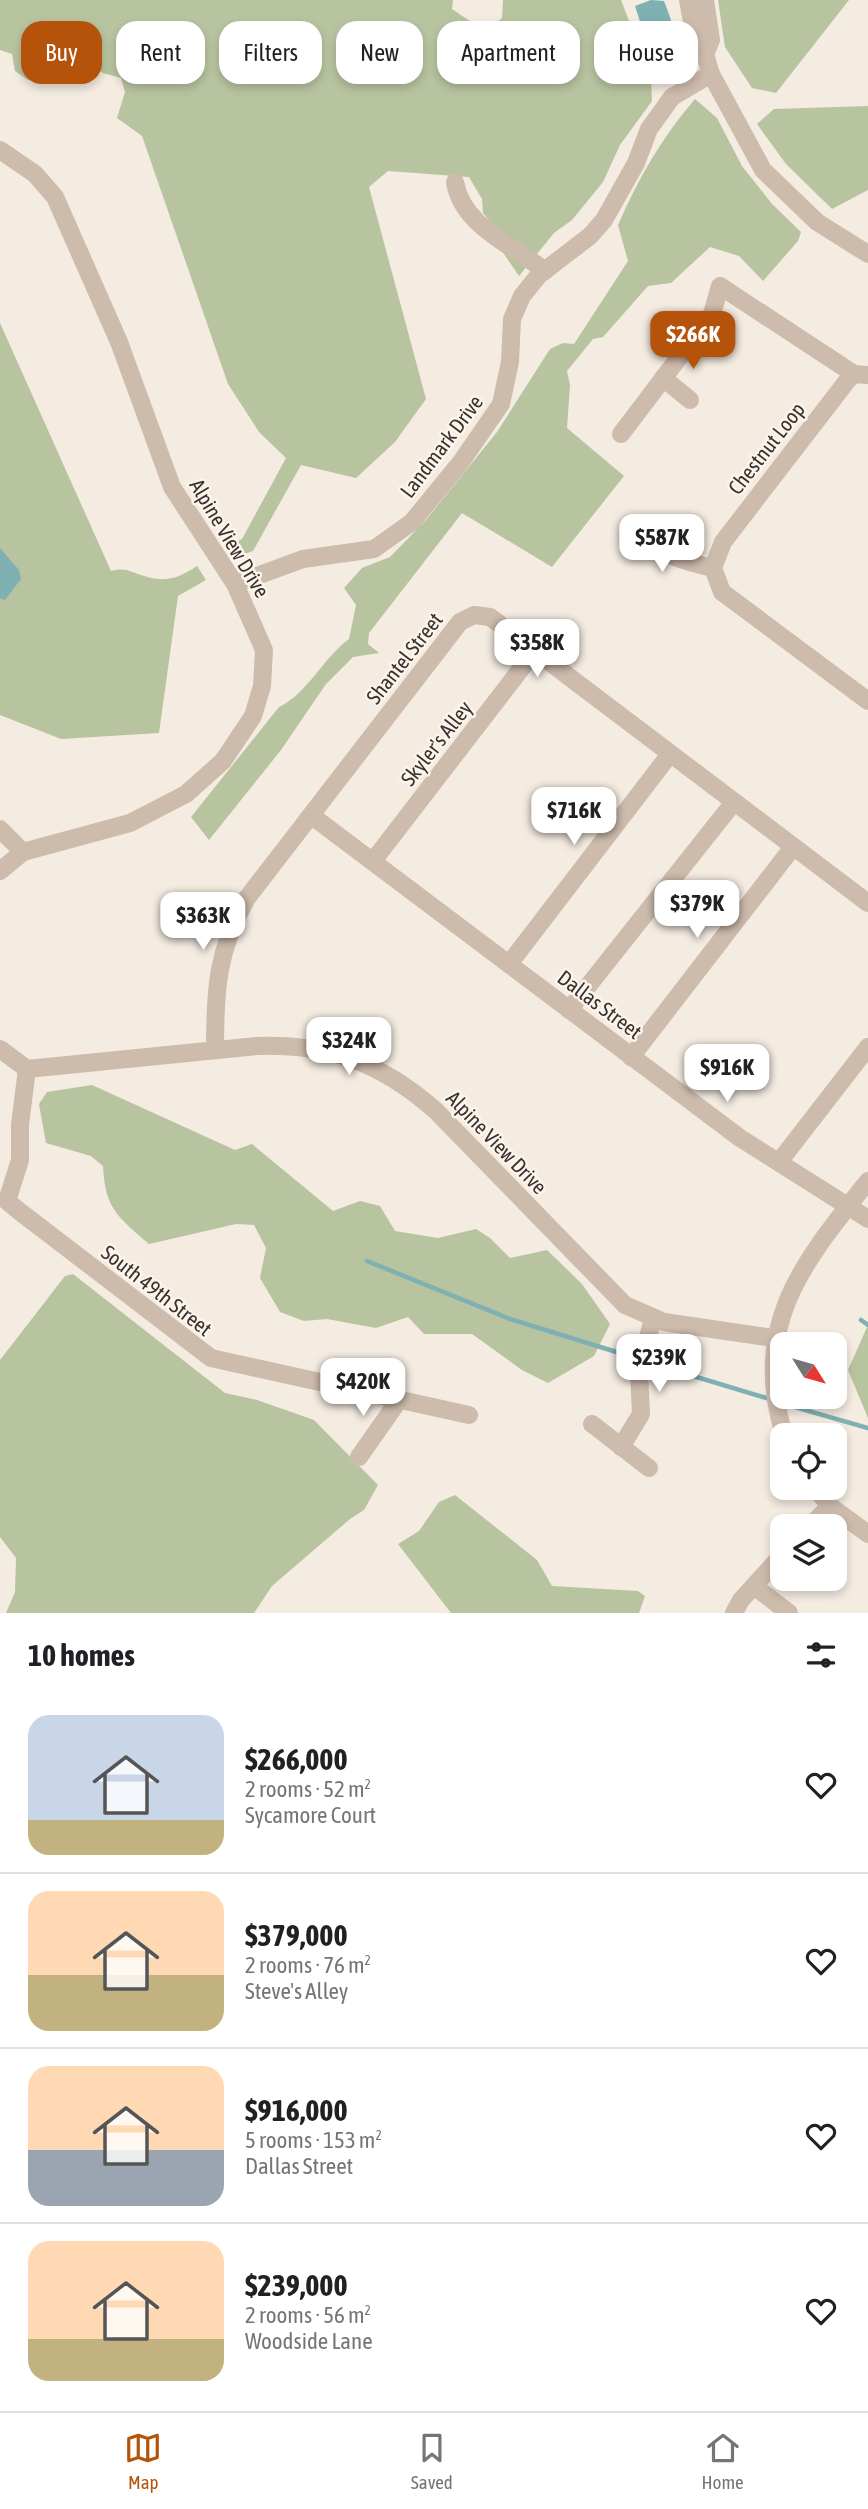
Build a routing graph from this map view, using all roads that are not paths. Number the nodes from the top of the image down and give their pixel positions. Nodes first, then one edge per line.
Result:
1 (688, 0) edge
2 (705, 0) edge
3 (705, 54) junction
4 (711, 74) junction
5 (0, 150) edge
6 (455, 183) dead end
7 (868, 254) edge
8 (545, 271) junction
9 (861, 374) edge
10 (663, 378) junction
11 (690, 400) dead end
12 (621, 433) dead end
13 (633, 534) dead end
14 (713, 568) junction
15 (235, 584) junction
16 (534, 652) junction
17 (868, 701) edge
18 (670, 754) junction
19 (734, 802) junction
20 (312, 816) junction
21 (0, 829) edge
22 (793, 847) junction
23 (23, 852) junction
24 (373, 861) junction
25 (0, 871) edge
26 (868, 903) edge
27 (509, 964) junction
28 (569, 1010) junction
29 (868, 1047) edge
30 (0, 1049) edge
31 (215, 1049) junction
32 (631, 1057) junction
33 (27, 1069) junction
34 (779, 1162) junction
35 (868, 1181) edge
36 (849, 1205) junction
37 (868, 1219) edge
38 (653, 1318) junction
39 (776, 1332) edge
40 (770, 1337) edge
41 (399, 1400) junction
42 (470, 1415) dead end
43 (592, 1424) dead end
44 (621, 1447) junction
45 (359, 1457) dead end
46 (649, 1468) dead end
47 (825, 1500) edge
48 (830, 1506) junction
49 (822, 1514) edge
50 (868, 1534) edge
51 (770, 1568) edge
52 (754, 1586) junction
53 (734, 1613) edge
54 (789, 1613) edge

1 - 3 street
2 - 3 street
3 - 4 street
4 - 7 street
4 - 8 street, Landmark Drive
5 - 15 street, Alpine View Drive
6 - 8 street
8 - 15 street, Landmark Drive
9 - 10 street
9 - 14 street, Chestnut Loop
10 - 11 street
10 - 12 street
13 - 14 street
14 - 17 street
15 - 23 street, Alpine View Drive
16 - 18 street, Shantel Street
16 - 20 street, Shantel Street
16 - 24 street, Skyler's Alley
18 - 19 street, Shantel Street
18 - 27 street
19 - 22 street, Shantel Street
19 - 28 street
20 - 24 street, Dallas Street
20 - 31 street, Shantel Street
21 - 23 street
22 - 26 street, Shantel Street
22 - 32 street
23 - 25 street, Alpine View Drive
24 - 27 street, Dallas Street
27 - 28 street, Dallas Street
28 - 32 street, Dallas Street
29 - 34 street
30 - 33 street
31 - 33 street, Alpine View Drive
31 - 38 street, Alpine View Drive
32 - 34 street, Dallas Street
33 - 41 street, South 49th Street
34 - 36 street, Dallas Street
35 - 36 street
36 - 37 street, Dallas Street
36 - 39 street
38 - 40 street, Alpine View Drive
38 - 44 street
41 - 42 street, South 49th Street
41 - 45 street
43 - 44 street
44 - 46 street
47 - 48 street
48 - 49 street
48 - 50 street
51 - 52 street
52 - 53 street
52 - 54 street

